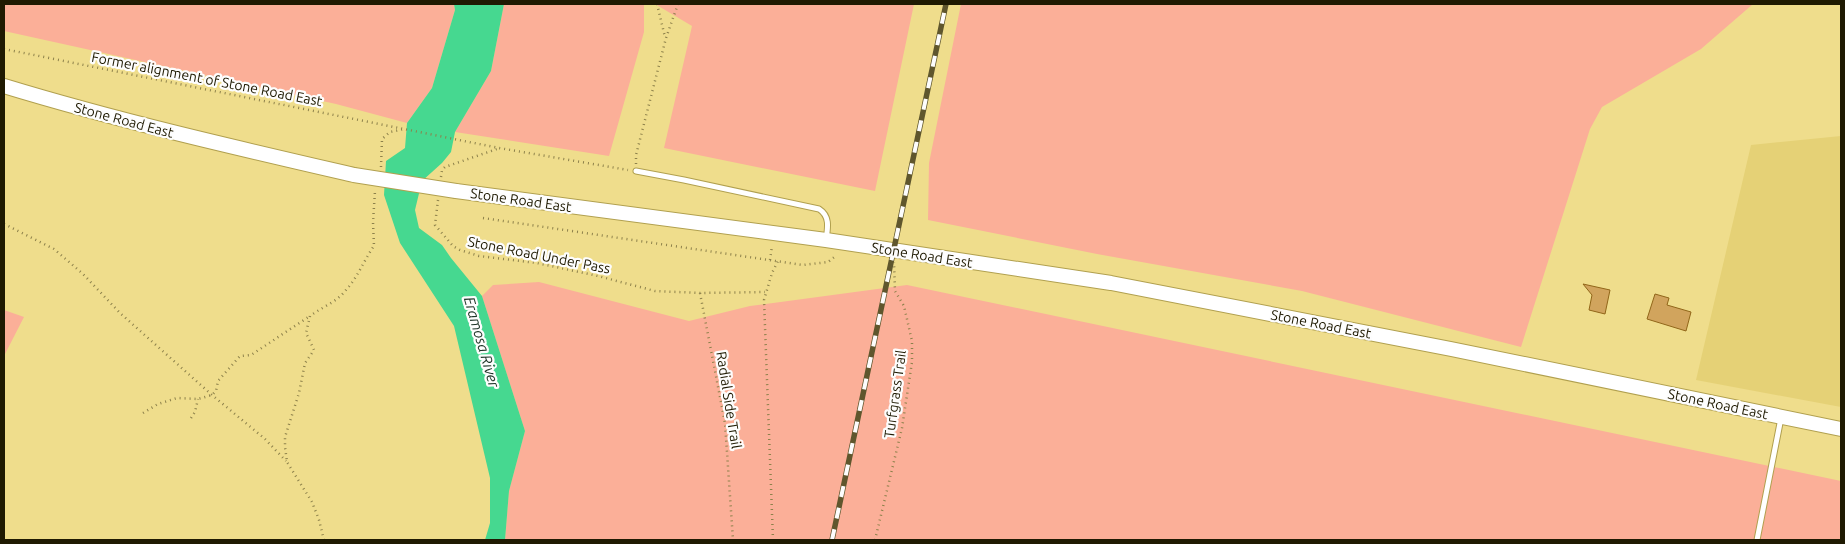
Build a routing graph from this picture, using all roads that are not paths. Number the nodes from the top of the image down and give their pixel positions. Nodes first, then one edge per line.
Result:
1 (4, 86) edge
2 (636, 171) road end
3 (826, 240) junction
4 (1781, 417) junction
5 (1841, 428) edge
6 (1758, 540) edge

1 - 3 main road, Stone Road East, bridge
2 - 3 lane
3 - 4 main road, Stone Road East
4 - 5 main road, Stone Road East
4 - 6 lane

